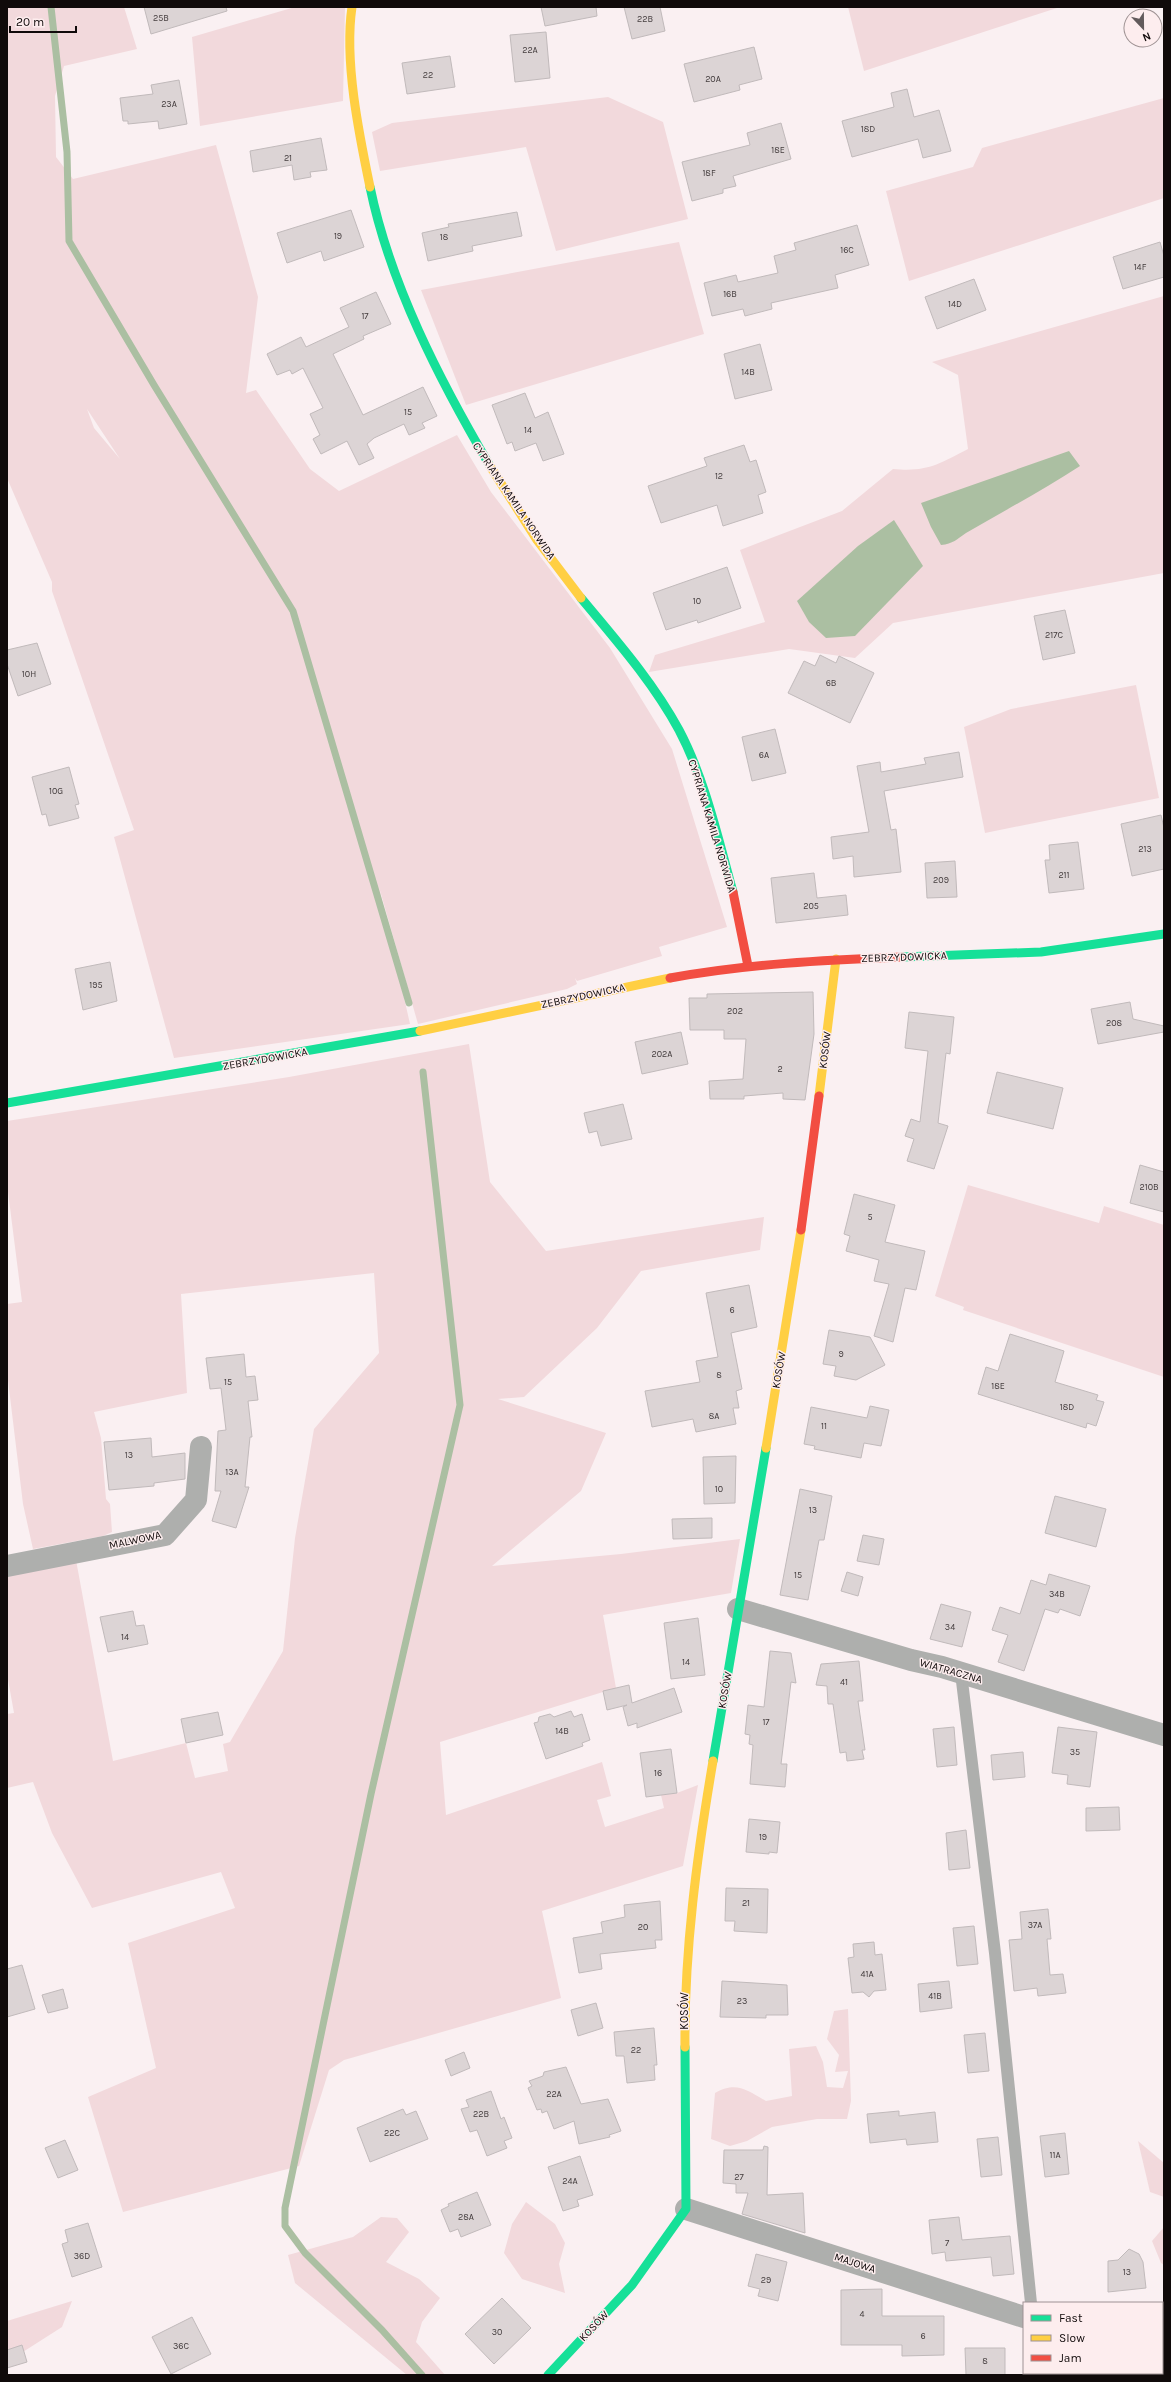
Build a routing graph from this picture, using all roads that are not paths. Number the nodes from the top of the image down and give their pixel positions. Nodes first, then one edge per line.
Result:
1 (352, 7) edge
2 (1164, 934) edge
3 (836, 959) junction
4 (748, 966) junction
5 (7, 1103) edge
6 (201, 1447) dead end
7 (7, 1566) edge
8 (738, 1608) junction
9 (961, 1673) junction
10 (1164, 1735) edge
11 (686, 2209) junction
12 (1031, 2302) edge
13 (1023, 2317) edge
14 (548, 2375) edge

1 - 4 street, CYPRIANA KAMILA NORWIDA
2 - 3 street, ZEBRZYDOWICKA
3 - 4 street, ZEBRZYDOWICKA
3 - 8 street, KOSÓW
4 - 5 street, ZEBRZYDOWICKA
6 - 7 street, MALWOWA
8 - 9 street, WIATRACZNA
8 - 11 street, KOSÓW
9 - 10 street, WIATRACZNA
9 - 12 lane
11 - 13 street, MAJOWA
11 - 14 street, KOSÓW

